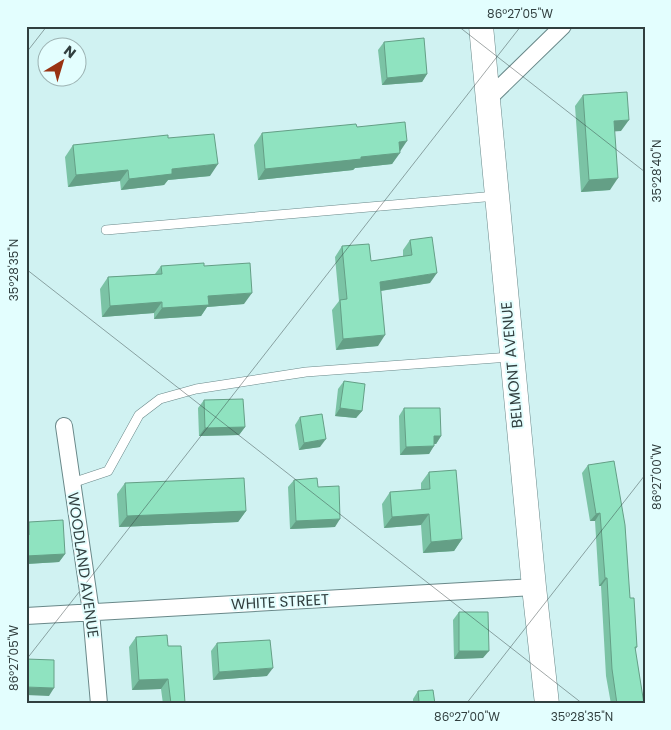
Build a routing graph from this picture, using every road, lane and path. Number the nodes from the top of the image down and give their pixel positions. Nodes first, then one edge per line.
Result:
1 (481, 26) edge
2 (563, 26) edge
3 (487, 100) junction
4 (496, 196) junction
5 (106, 230) dead end
6 (512, 357) junction
7 (64, 426) dead end
8 (72, 482) junction
9 (534, 587) junction
10 (91, 612) junction
11 (26, 616) edge
12 (99, 704) edge
13 (548, 704) edge

1 - 3 main road, BELMONT AVENUE
2 - 3 street
3 - 4 main road, BELMONT AVENUE
4 - 5 lane
4 - 6 main road, BELMONT AVENUE
6 - 8 lane
6 - 9 main road, BELMONT AVENUE
7 - 8 street, WOODLAND AVENUE
8 - 10 street, WOODLAND AVENUE
9 - 10 street, WHITE STREET
9 - 13 main road, BELMONT AVENUE
10 - 11 street, WHITE STREET
10 - 12 street, WOODLAND AVENUE

